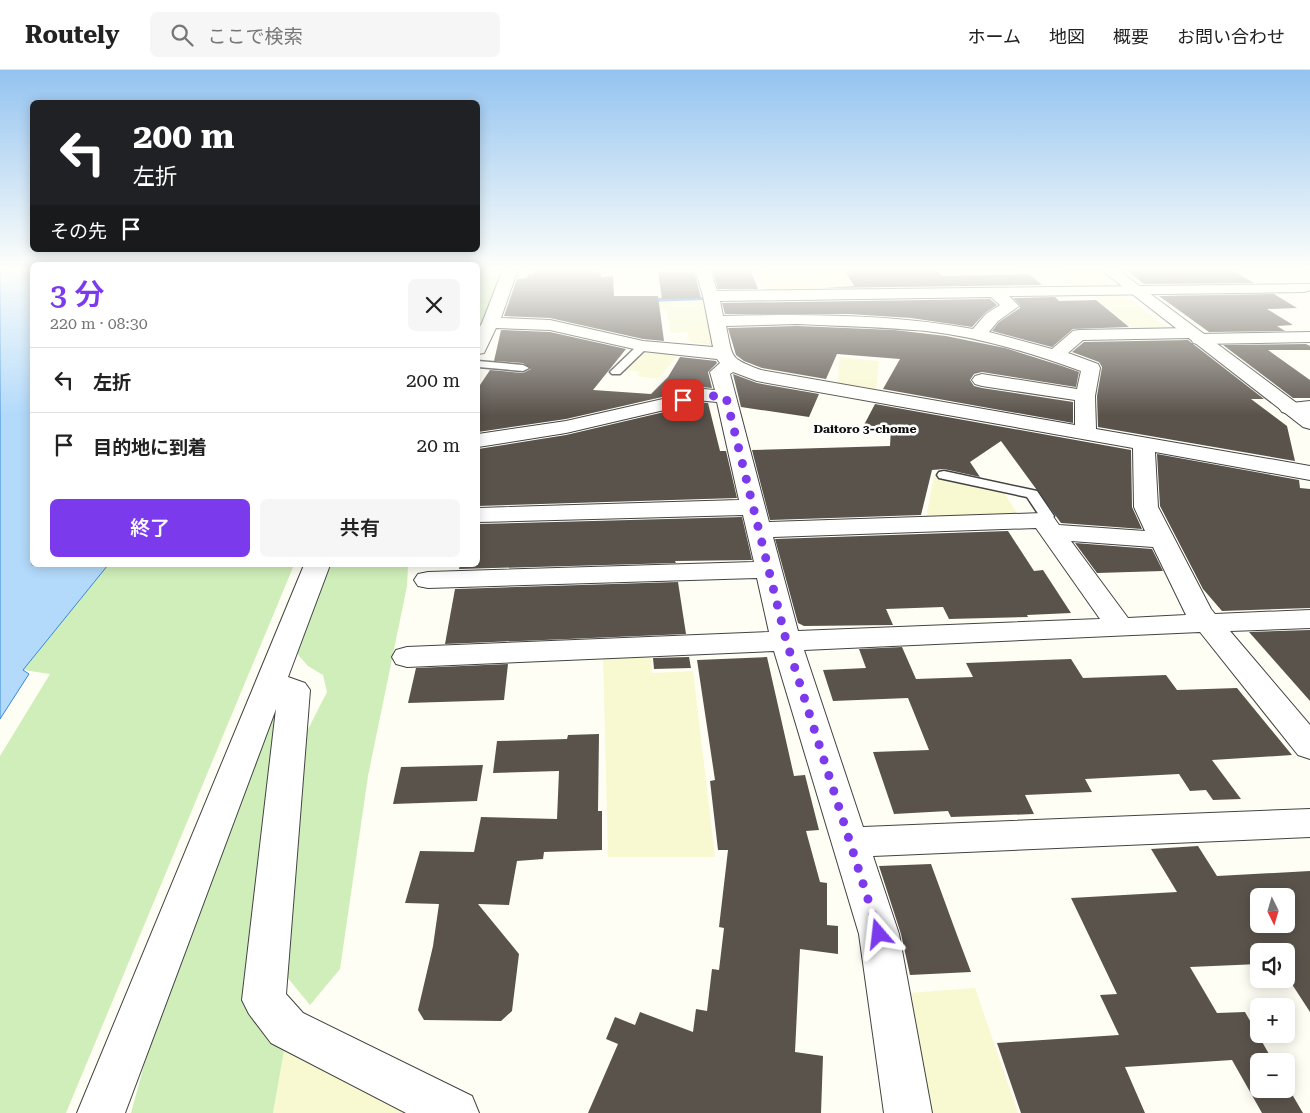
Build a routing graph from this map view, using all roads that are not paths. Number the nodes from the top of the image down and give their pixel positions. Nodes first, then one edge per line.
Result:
1 (493, 318) edge
2 (991, 318) edge
3 (1170, 318) edge
4 (716, 320) joint
5 (491, 322) junction
6 (1195, 336) junction
7 (1310, 337) edge
8 (480, 342) edge
9 (643, 346) junction
10 (982, 354) junction
11 (1055, 355) junction
12 (727, 360) junction
13 (480, 364) edge
14 (523, 368) dead end
15 (616, 372) dead end
16 (1085, 396) junction
17 (726, 397) junction
18 (1310, 407) edge
19 (1289, 408) junction
20 (962, 412) junction
21 (1310, 423) edge
22 (1086, 434) junction
23 (480, 441) edge
24 (1144, 444) junction
25 (1310, 473) edge
26 (944, 474) dead end
27 (480, 515) edge
28 (756, 519) junction
29 (1048, 526) junction
30 (1163, 540) junction
31 (316, 567) edge
32 (769, 570) junction
33 (428, 580) dead end
34 (1310, 619) edge
35 (1208, 624) junction
36 (1120, 627) junction
37 (786, 640) junction
38 (407, 657) dead end
39 (270, 681) junction
40 (1310, 747) edge
41 (1310, 823) edge
42 (851, 842) junction
43 (101, 1113) edge
44 (455, 1113) edge
45 (908, 1113) edge

1 - 5 street
2 - 10 street
3 - 6 street
4 - 10 street
4 - 12 street
5 - 8 street
5 - 9 street
6 - 7 street
6 - 11 street
6 - 19 street
9 - 12 street
9 - 15 lane
10 - 11 street
10 - 16 street
10 - 20 street
11 - 16 street
12 - 17 street
12 - 20 street
13 - 14 lane
16 - 22 street
17 - 23 street
17 - 28 street
18 - 19 street
19 - 21 street
20 - 22 street
22 - 24 street
24 - 25 street
24 - 30 street
26 - 29 lane
27 - 28 street
28 - 29 street
28 - 32 street
29 - 30 street
29 - 36 street
30 - 35 street
31 - 39 street
32 - 33 street
32 - 37 street
34 - 35 street
35 - 36 street
35 - 40 street
36 - 37 street
37 - 38 street
37 - 42 street
39 - 43 street
39 - 44 street
41 - 42 street
42 - 45 street

